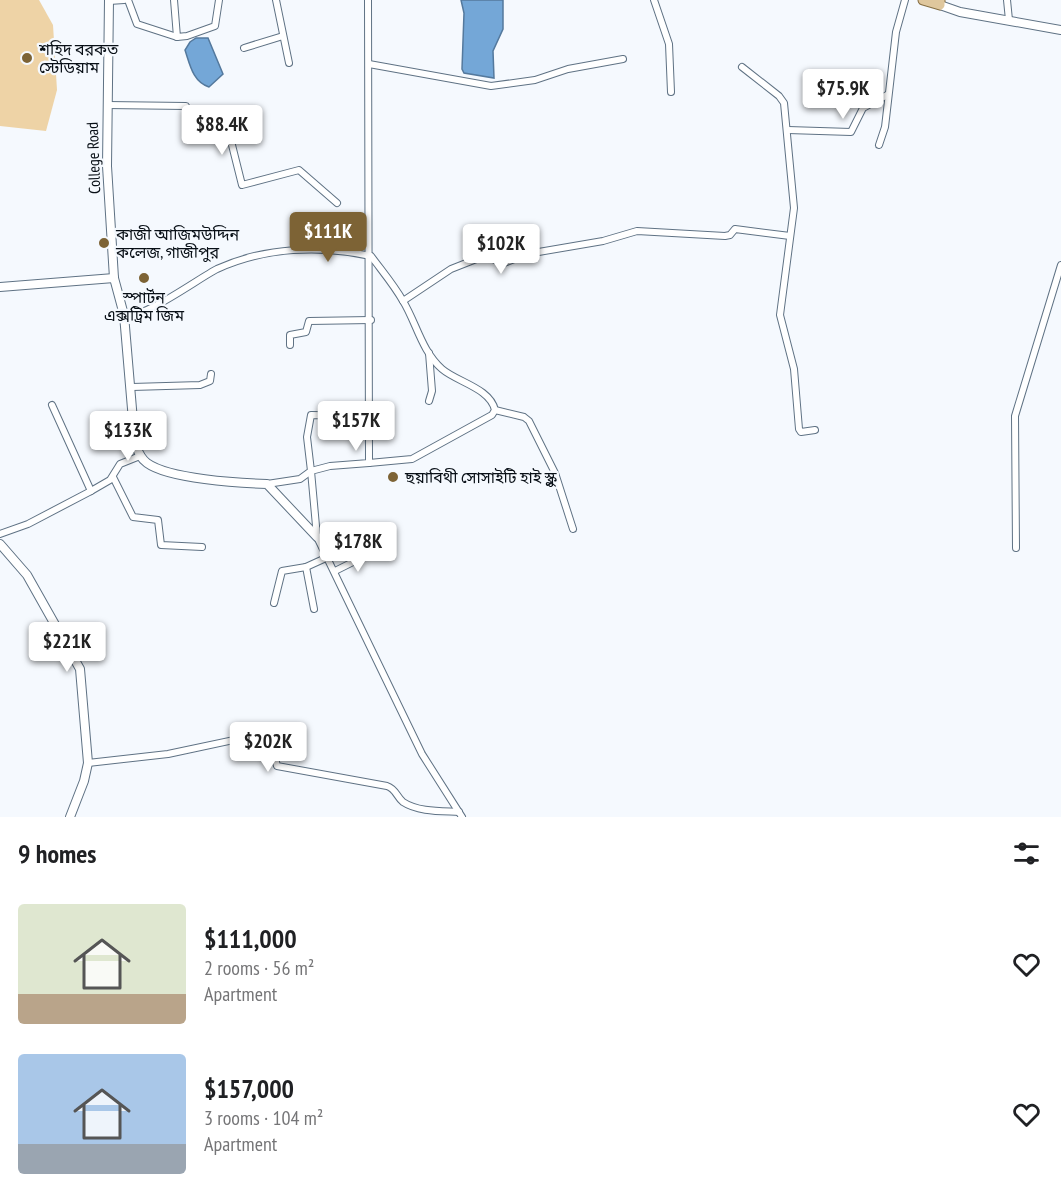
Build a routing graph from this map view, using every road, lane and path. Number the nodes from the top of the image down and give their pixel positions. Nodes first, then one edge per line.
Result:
1 (109, 0) edge
2 (126, 0) edge
3 (174, 0) edge
4 (219, 0) edge
5 (276, 0) edge
6 (368, 0) edge
7 (654, 0) edge
8 (905, 0) edge
9 (923, 0) edge
10 (1007, 0) edge
11 (940, 3) edge
12 (1009, 20) junction
13 (1061, 30) edge
14 (283, 36) junction
15 (177, 37) junction
16 (244, 48) dead end
17 (623, 59) dead end
18 (289, 63) dead end
19 (369, 64) junction
20 (742, 68) dead end
21 (672, 92) dead end
22 (887, 95) junction
23 (107, 105) junction
24 (788, 130) junction
25 (879, 145) dead end
26 (337, 202) dead end
27 (790, 236) junction
28 (370, 256) junction
29 (1061, 265) edge
30 (114, 278) junction
31 (0, 287) edge
32 (1058, 290) edge
33 (403, 300) junction
34 (124, 315) junction
35 (371, 320) junction
36 (290, 345) dead end
37 (429, 353) junction
38 (211, 374) dead end
39 (132, 387) junction
40 (429, 401) dead end
41 (52, 405) dead end
42 (495, 410) junction
43 (370, 416) junction
44 (815, 430) dead end
45 (140, 456) junction
46 (369, 463) junction
47 (311, 471) junction
48 (113, 477) junction
49 (267, 484) junction
50 (91, 491) junction
51 (573, 529) dead end
52 (0, 534) edge
53 (317, 537) junction
54 (0, 544) edge
55 (202, 547) dead end
56 (1016, 548) dead end
57 (371, 553) dead end
58 (328, 557) junction
59 (306, 567) junction
60 (335, 571) junction
61 (274, 603) dead end
62 (314, 609) dead end
63 (88, 763) junction
64 (461, 815) edge
65 (70, 817) edge

1 - 2 street
1 - 23 main road, College Road
2 - 15 street
3 - 15 street
4 - 15 street
5 - 14 street
6 - 19 street
7 - 21 street
8 - 22 street
9 - 11 main road
10 - 12 street
11 - 12 main road
12 - 13 main road
14 - 16 street
14 - 18 street
17 - 19 street
19 - 28 street
20 - 24 street
22 - 24 street
22 - 25 street
23 - 26 street
23 - 30 main road, College Road
24 - 27 street
27 - 33 street
27 - 44 street
28 - 33 street
28 - 34 street
28 - 35 street
29 - 32 street
30 - 31 main road
30 - 34 main road, College Road
32 - 56 street
33 - 37 street
34 - 39 main road, College Road
35 - 36 street
35 - 43 street
37 - 40 street
37 - 42 street
38 - 39 street
39 - 45 main road, College Road
41 - 50 street
42 - 46 street
42 - 51 street
43 - 46 street
43 - 47 street
45 - 48 street
45 - 49 main road
46 - 47 street
47 - 49 street
47 - 53 street
48 - 50 street
48 - 55 street
49 - 53 main road
50 - 52 street
53 - 58 street
54 - 63 main road
57 - 60 street
58 - 59 street
58 - 60 street
59 - 61 street
59 - 62 street
60 - 64 street
63 - 64 street
63 - 65 main road

